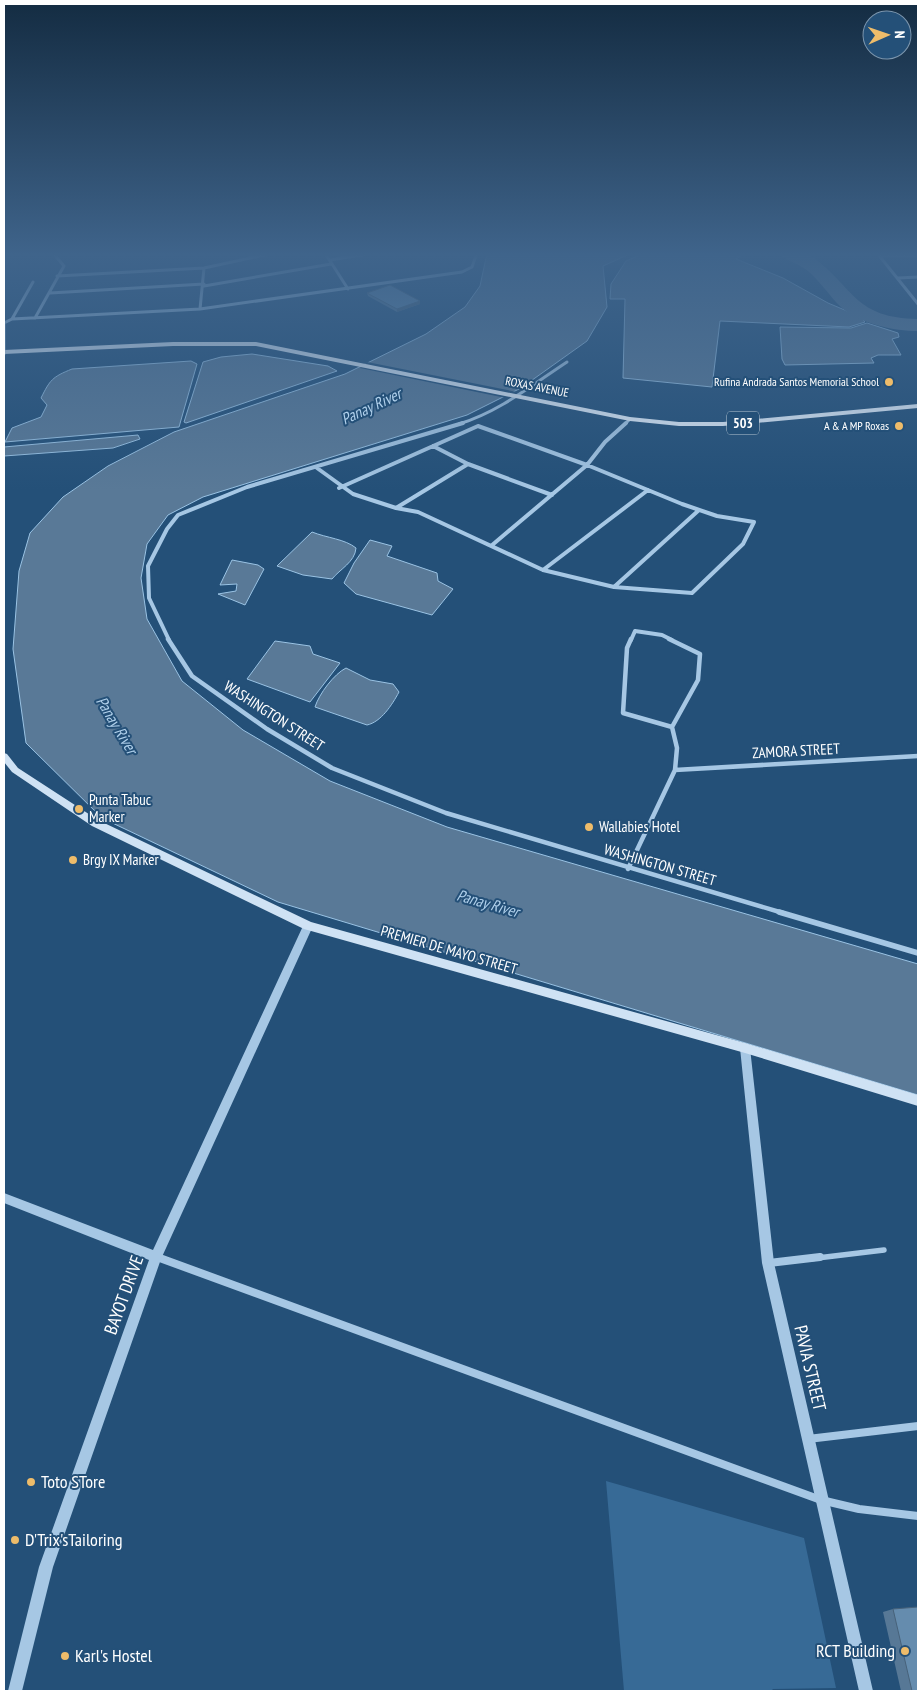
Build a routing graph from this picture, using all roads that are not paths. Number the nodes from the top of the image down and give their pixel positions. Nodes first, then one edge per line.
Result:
1 (4, 332) edge
2 (4, 352) edge
3 (568, 362) dead end
4 (918, 406) edge
5 (630, 419) junction
6 (433, 446) junction
7 (468, 464) junction
8 (587, 465) junction
9 (317, 468) junction
10 (339, 488) junction
11 (648, 490) junction
12 (552, 495) junction
13 (396, 508) junction
14 (700, 510) junction
15 (491, 546) junction
16 (543, 570) junction
17 (614, 587) junction
18 (672, 727) junction
19 (4, 756) edge
20 (918, 756) edge
21 (675, 770) junction
22 (628, 869) junction
23 (308, 926) junction
24 (918, 953) edge
25 (744, 1048) junction
26 (918, 1101) edge
27 (4, 1198) edge
28 (884, 1250) dead end
29 (156, 1257) junction
30 (768, 1263) junction
31 (918, 1426) edge
32 (808, 1439) junction
33 (821, 1500) junction
34 (918, 1516) edge
35 (15, 1691) edge
36 (866, 1691) edge

1 - 2 street
2 - 5 main road, ROXAS AVENUE / 503
3 - 9 street, WASHINGTON STREET
4 - 5 main road, ROXAS AVENUE / 503
5 - 8 street
6 - 7 street
6 - 8 street
6 - 10 street
7 - 12 street
7 - 13 street
8 - 11 street
8 - 12 street
9 - 10 street
9 - 22 street, WASHINGTON STREET
10 - 13 street
11 - 14 street
11 - 16 street
12 - 15 street
13 - 15 street
14 - 17 street
14 - 17 street
15 - 16 street
16 - 17 street
18 - 18 street
18 - 21 street
19 - 23 main road, PREMIER DE MAYO STREET
20 - 21 street, ZAMORA STREET
21 - 22 street
22 - 24 street, WASHINGTON STREET
23 - 25 main road, PREMIER DE MAYO STREET
23 - 29 street, BAYOT DRIVE
25 - 26 main road, PREMIER DE MAYO STREET
25 - 30 street, PAVIA STREET
27 - 29 street
28 - 30 street
29 - 33 street
29 - 35 street, BAYOT DRIVE
30 - 32 street, PAVIA STREET
31 - 32 street
32 - 33 street, PAVIA STREET
33 - 34 street
33 - 36 street, PAVIA STREET

